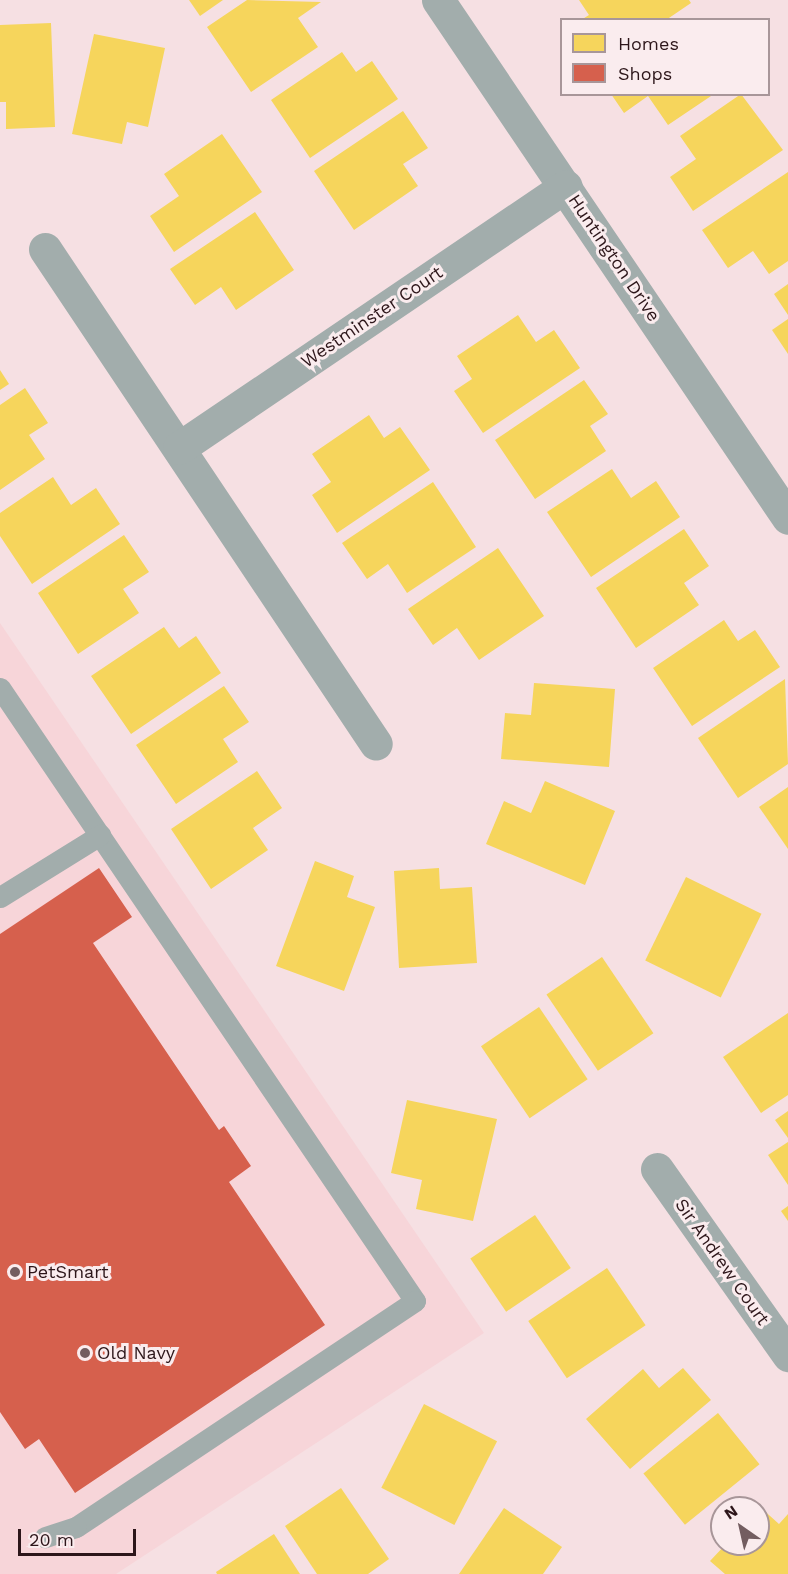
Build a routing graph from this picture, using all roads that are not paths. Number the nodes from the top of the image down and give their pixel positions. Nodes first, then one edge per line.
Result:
1 (441, 1) edge
2 (566, 186) junction
3 (45, 249) dead end
4 (179, 448) junction
5 (788, 518) edge
6 (0, 688) edge
7 (376, 744) dead end
8 (100, 835) junction
9 (0, 897) edge
10 (657, 1169) dead end
11 (788, 1355) edge
12 (45, 1537) dead end

1 - 2 street, Huntington Drive
2 - 4 street, Westminster Court
2 - 5 street, Huntington Drive
3 - 4 street
4 - 7 street
6 - 8 lane
8 - 9 lane
8 - 12 lane
10 - 11 street, Sir Andrew Court

